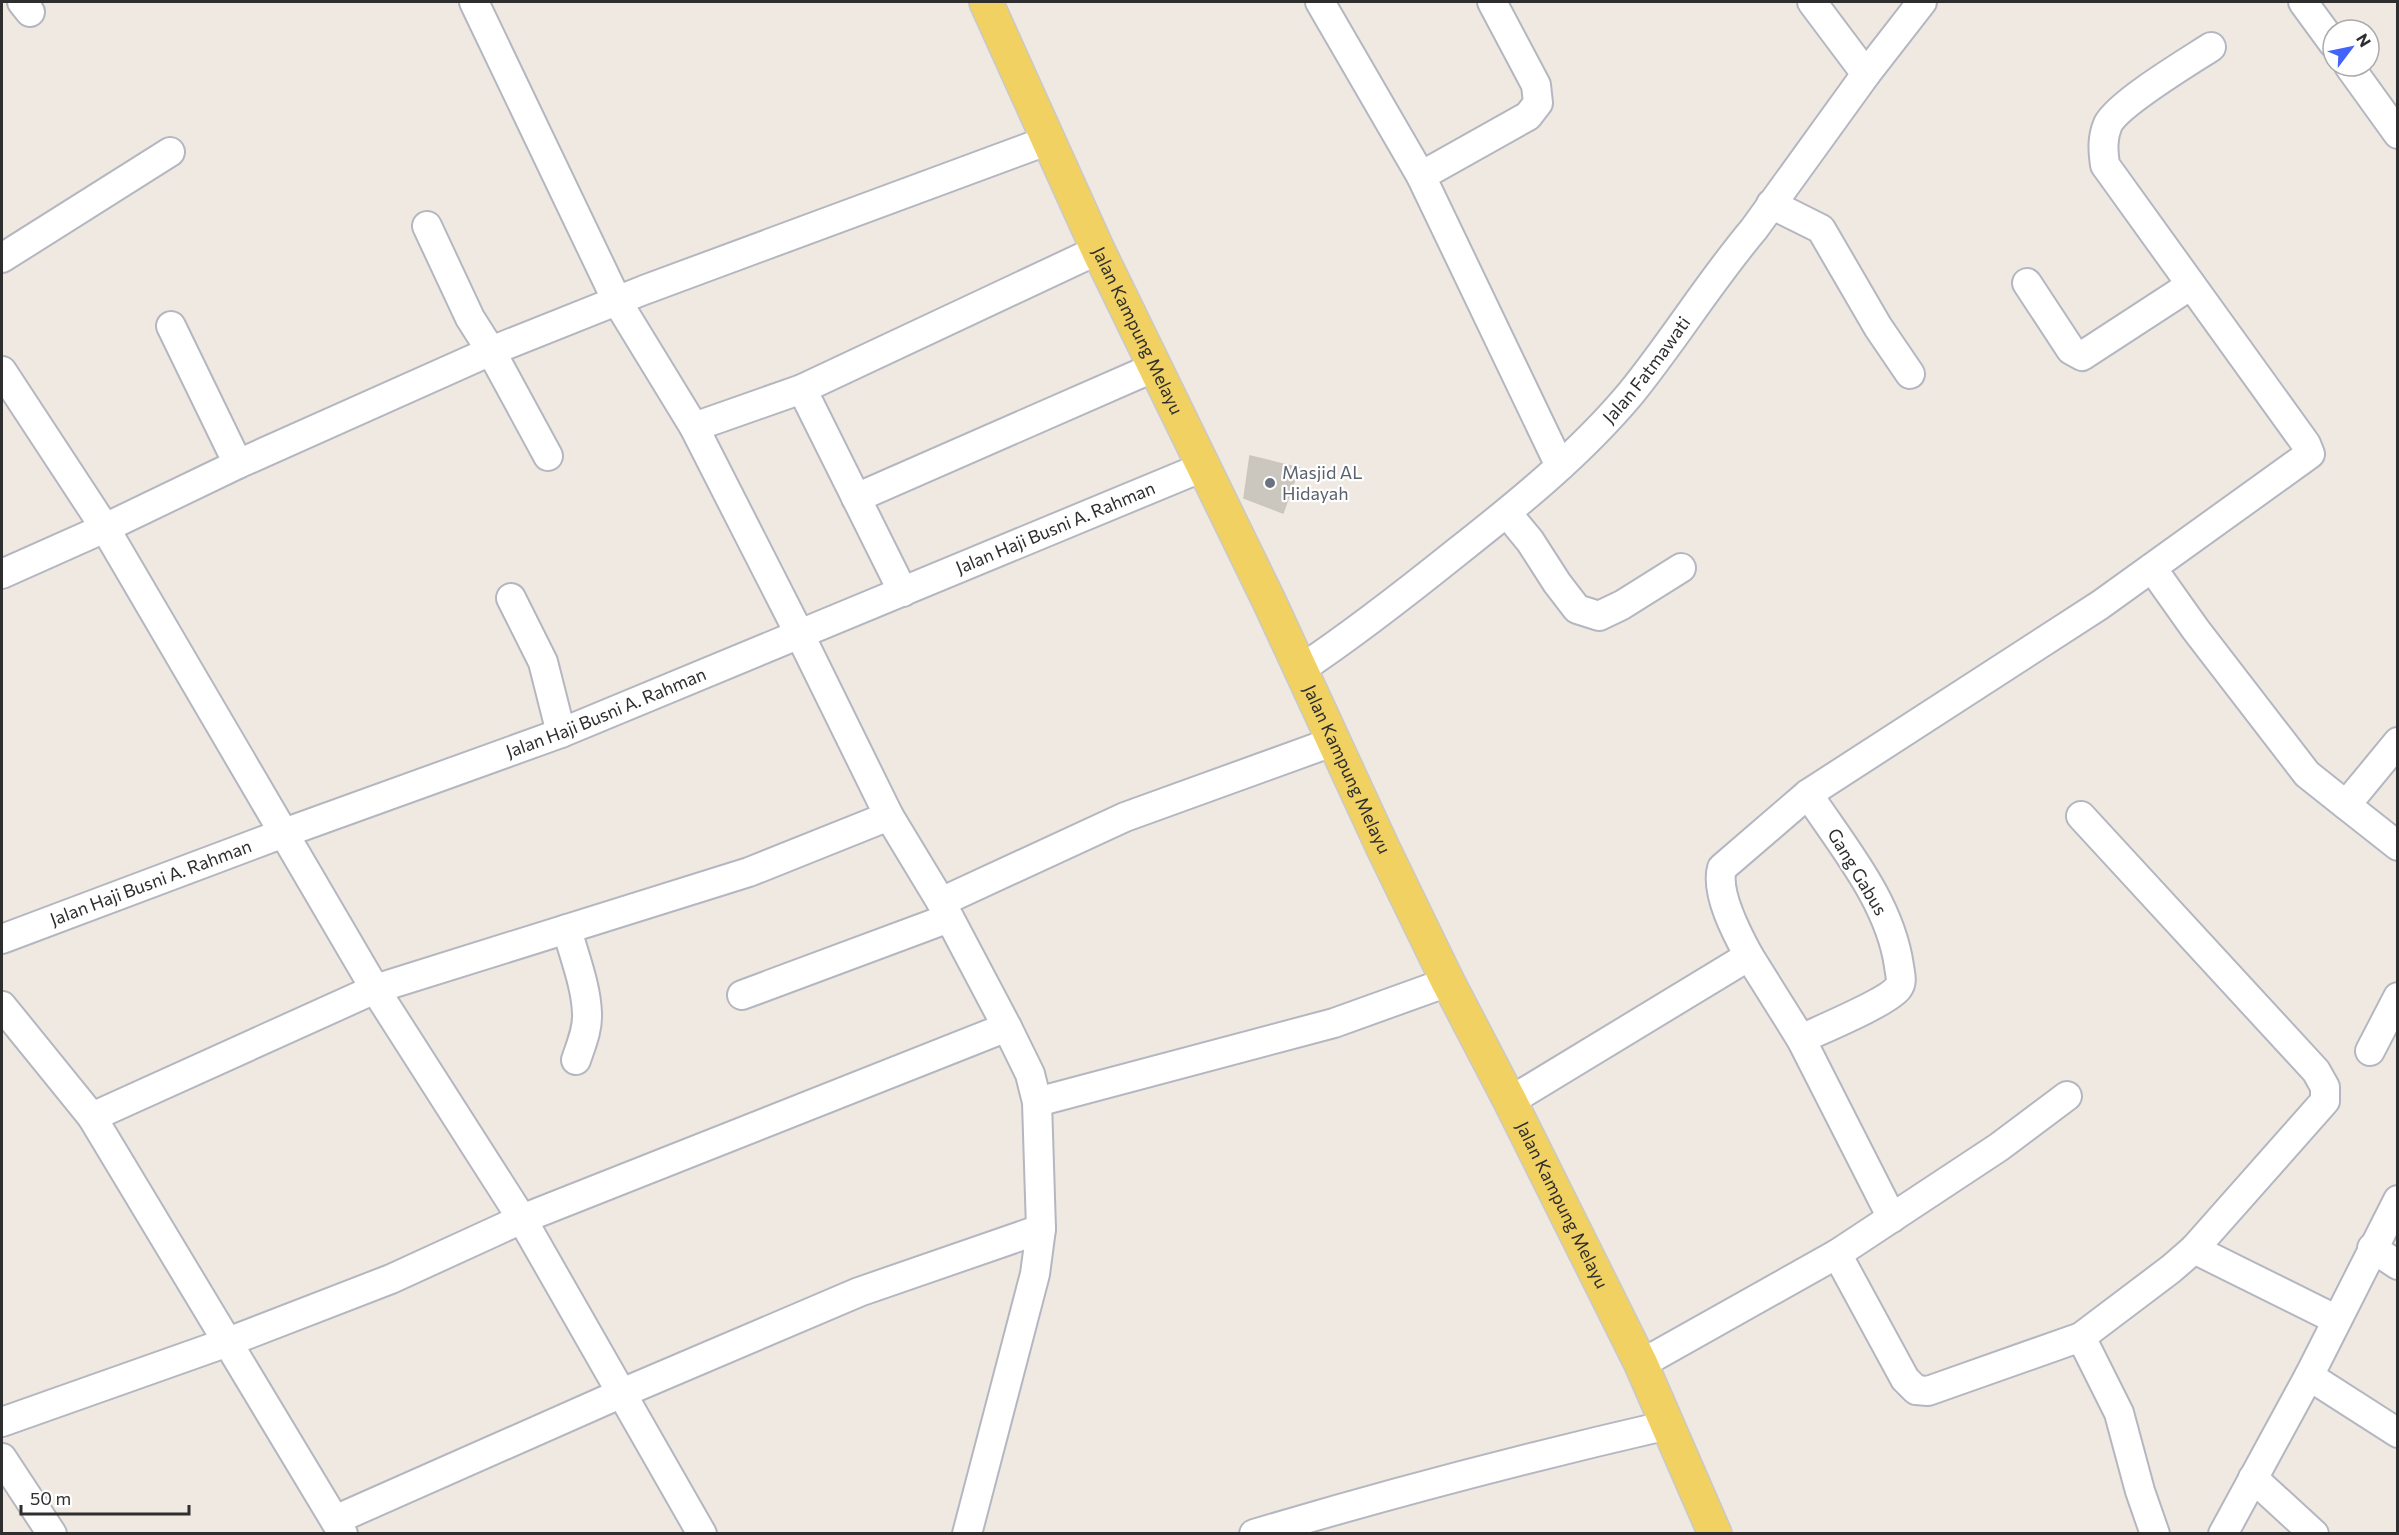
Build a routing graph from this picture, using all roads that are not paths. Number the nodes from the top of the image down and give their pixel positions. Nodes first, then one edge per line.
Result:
1 (474, 2) edge
2 (986, 2) edge
3 (1320, 2) edge
4 (1491, 2) edge
5 (1812, 2) edge
6 (1922, 2) edge
7 (2303, 2) edge
8 (2321, 27) edge
9 (2211, 47) dead end
10 (1866, 74) junction
11 (2357, 78) edge
12 (2397, 134) edge
13 (1049, 140) junction
14 (170, 152) dead end
15 (1421, 176) junction
16 (1771, 204) junction
17 (427, 226) dead end
18 (1098, 250) junction
19 (2, 258) edge
20 (2027, 284) dead end
21 (2191, 285) junction
22 (617, 302) junction
23 (171, 326) dead end
24 (491, 351) junction
25 (1155, 367) junction
26 (2, 371) edge
27 (1910, 374) dead end
28 (802, 389) junction
29 (694, 427) junction
30 (548, 456) dead end
31 (238, 464) junction
32 (1560, 466) junction
33 (1203, 467) junction
34 (856, 498) junction
35 (1507, 513) junction
36 (105, 528) junction
37 (1682, 568) dead end
38 (2152, 568) junction
39 (2, 574) edge
40 (903, 592) junction
41 (511, 598) dead end
42 (800, 634) junction
43 (1301, 669) junction
44 (561, 733) junction
45 (1335, 741) junction
46 (2397, 742) edge
47 (1809, 794) junction
48 (2346, 805) junction
49 (889, 816) junction
50 (2081, 816) dead end
51 (284, 833) junction
52 (2397, 846) edge
53 (945, 910) junction
54 (567, 929) junction
55 (2, 939) edge
56 (1749, 956) junction
57 (1448, 982) junction
58 (375, 989) junction
59 (742, 995) dead end
60 (2397, 997) edge
61 (2, 1006) edge
62 (1007, 1027) junction
63 (1801, 1039) junction
64 (2370, 1051) dead end
65 (576, 1060) dead end
66 (2067, 1096) dead end
67 (1510, 1101) junction
68 (1037, 1102) junction
69 (92, 1117) junction
70 (2397, 1200) edge
71 (1892, 1218) junction
72 (522, 1219) junction
73 (1041, 1229) junction
74 (2372, 1248) junction
75 (2194, 1249) junction
76 (1837, 1254) junction
77 (2397, 1265) edge
78 (2337, 1320) junction
79 (2081, 1337) junction
80 (228, 1342) junction
81 (1641, 1364) junction
82 (2309, 1376) junction
83 (622, 1393) junction
84 (2, 1422) edge
85 (1668, 1425) junction
86 (2397, 1433) edge
87 (2, 1458) edge
88 (2253, 1478) junction
89 (1308, 1526) edge
90 (339, 1527) edge
91 (52, 1533) edge
92 (702, 1533) edge
93 (968, 1533) edge
94 (1254, 1533) edge
95 (1715, 1533) edge
96 (2155, 1533) edge
97 (2223, 1533) edge
98 (2314, 1533) edge

1 - 22 street
2 - 13 main road, Jalan Kampung Melayu
3 - 15 street
4 - 15 street
5 - 10 street
6 - 10 street, Jalan Fatmawati
7 - 8 street
9 - 21 street
10 - 16 street, Jalan Fatmawati
11 - 12 street
13 - 18 main road, Jalan Kampung Melayu
13 - 22 street
14 - 19 street
15 - 32 street
16 - 27 street
16 - 32 street, Jalan Fatmawati
17 - 24 street
18 - 25 main road, Jalan Kampung Melayu
18 - 28 street
20 - 21 street
21 - 38 street
22 - 24 street
22 - 29 street
23 - 31 street
24 - 30 street
24 - 31 street
25 - 33 main road, Jalan Kampung Melayu
25 - 34 street
26 - 36 street
28 - 29 street
28 - 34 street
29 - 42 street
31 - 36 street
32 - 35 street, Jalan Fatmawati
33 - 40 street, Jalan Haji Busni A. Rahman
33 - 43 main road, Jalan Kampung Melayu
34 - 40 street
35 - 37 street
35 - 43 street, Jalan Fatmawati
36 - 39 street
36 - 51 street
38 - 47 street
38 - 48 street
40 - 42 street, Jalan Haji Busni A. Rahman
41 - 44 street
42 - 44 street, Jalan Haji Busni A. Rahman
42 - 49 street
43 - 45 main road, Jalan Kampung Melayu
44 - 51 street, Jalan Haji Busni A. Rahman
45 - 53 street
45 - 57 main road, Jalan Kampung Melayu
46 - 48 street
47 - 56 street
47 - 63 street, Gang Gabus
48 - 52 street
49 - 53 street
49 - 54 street
50 - 75 street
51 - 55 street, Jalan Haji Busni A. Rahman
51 - 58 street
53 - 59 street
53 - 62 street
54 - 58 street
54 - 65 street
56 - 63 street
56 - 67 street
57 - 67 main road, Jalan Kampung Melayu
57 - 68 street
58 - 69 street
58 - 72 street
60 - 64 street
61 - 69 street
62 - 68 street
62 - 72 street
63 - 71 street
66 - 71 street
67 - 81 main road, Jalan Kampung Melayu
68 - 73 street
69 - 80 street
70 - 74 street
71 - 76 street
72 - 80 street
72 - 83 street
73 - 83 street
73 - 93 street
74 - 77 street
74 - 78 street
75 - 78 street
75 - 79 street
76 - 79 street
76 - 81 street
78 - 82 street
79 - 96 street
80 - 84 street
80 - 90 street
81 - 85 main road, Jalan Kampung Melayu
82 - 86 street
82 - 88 street
83 - 90 street
83 - 92 street
85 - 89 street
85 - 95 main road, Jalan Kampung Melayu
87 - 91 street
88 - 97 street
88 - 98 street
89 - 94 street

